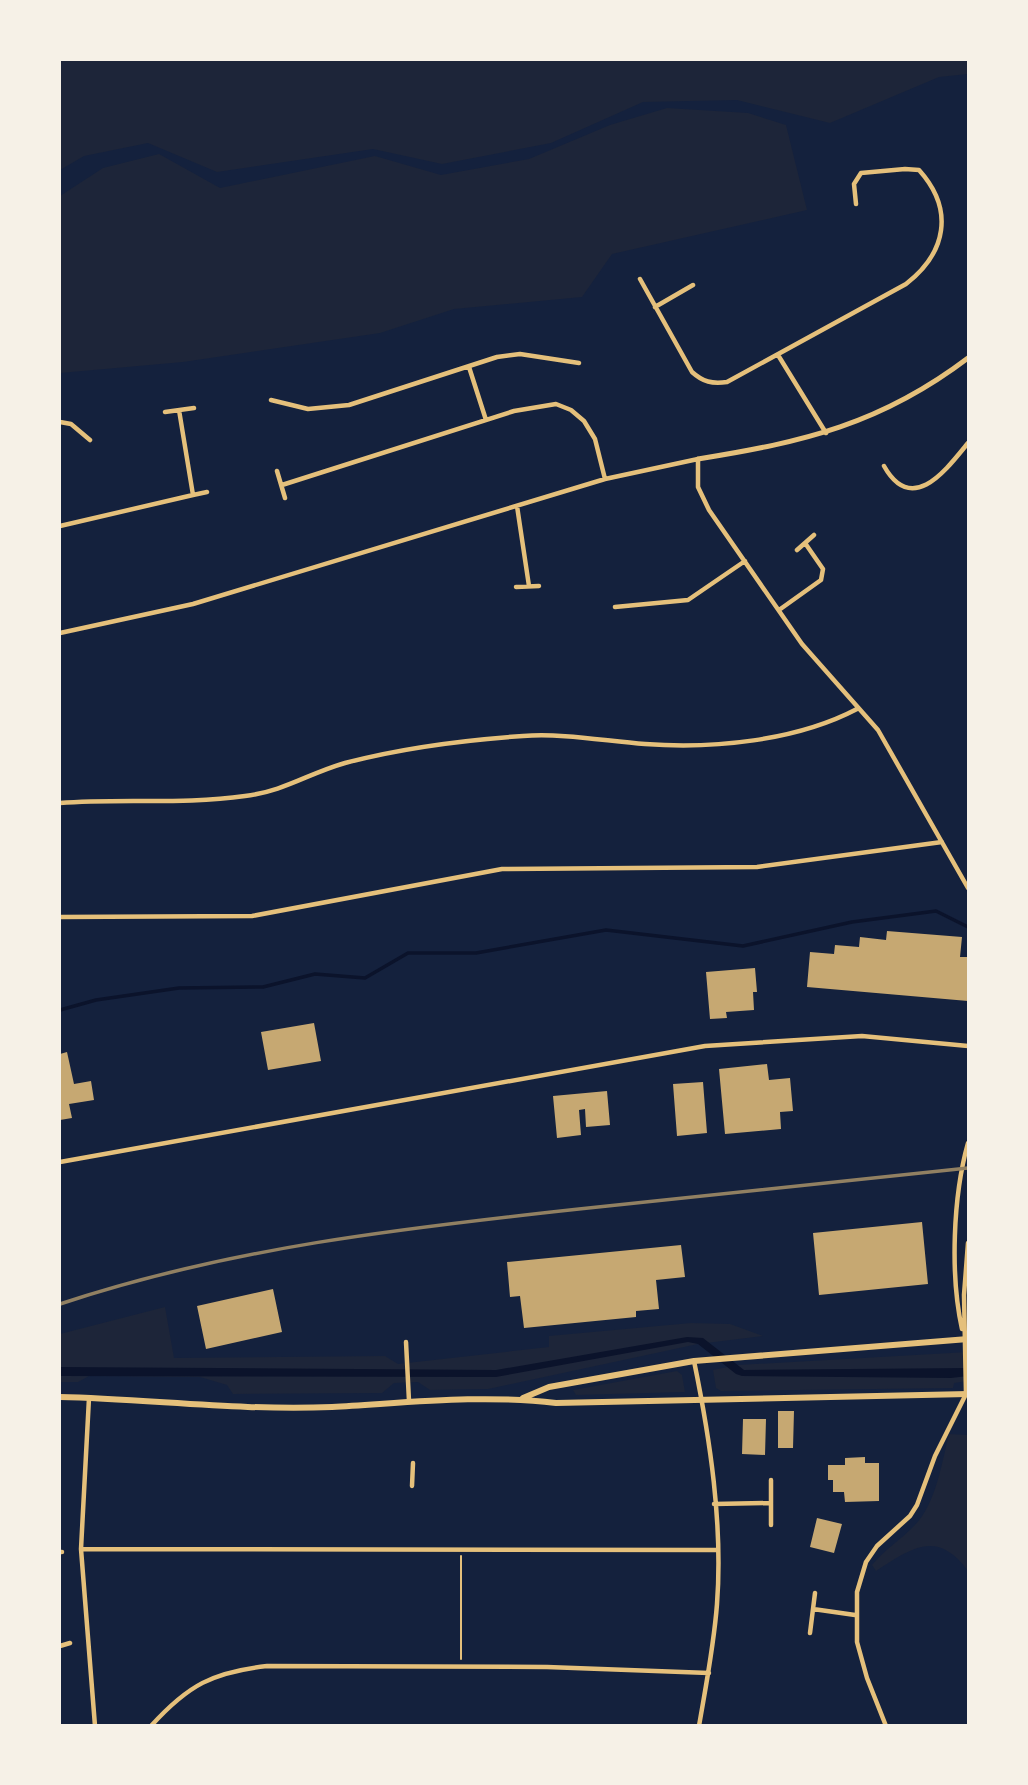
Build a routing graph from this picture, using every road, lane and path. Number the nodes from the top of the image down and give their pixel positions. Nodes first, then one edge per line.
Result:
1 (856, 204) dead end
2 (640, 279) dead end
3 (693, 285) dead end
4 (655, 307) junction
5 (778, 355) junction
6 (968, 358) edge
7 (579, 363) dead end
8 (469, 368) junction
9 (271, 400) dead end
10 (194, 408) dead end
11 (179, 410) junction
12 (165, 412) dead end
13 (486, 420) junction
14 (60, 422) edge
15 (826, 433) junction
16 (90, 440) dead end
17 (968, 443) edge
18 (698, 459) junction
19 (884, 466) dead end
20 (277, 471) dead end
21 (605, 479) junction
22 (282, 485) junction
23 (207, 492) dead end
24 (193, 495) junction
25 (285, 498) dead end
26 (516, 506) junction
27 (60, 526) edge
28 (814, 536) dead end
29 (806, 543) junction
30 (797, 550) dead end
31 (745, 562) junction
32 (529, 586) junction
33 (539, 586) dead end
34 (516, 587) dead end
35 (615, 607) dead end
36 (779, 610) junction
37 (60, 633) edge
38 (857, 709) junction
39 (60, 803) edge
40 (942, 842) junction
41 (968, 888) edge
42 (60, 917) edge
43 (968, 1046) edge
44 (968, 1143) edge
45 (60, 1162) edge
46 (968, 1243) edge
47 (966, 1340) edge
48 (406, 1342) dead end
49 (694, 1361) junction
50 (967, 1394) edge
51 (60, 1396) edge
52 (89, 1397) junction
53 (521, 1399) junction
54 (702, 1399) junction
55 (409, 1401) junction
56 (413, 1463) dead end
57 (771, 1480) dead end
58 (412, 1486) dead end
59 (771, 1503) junction
60 (715, 1504) junction
61 (771, 1525) dead end
62 (81, 1549) junction
63 (461, 1550) junction
64 (718, 1550) junction
65 (815, 1593) dead end
66 (813, 1609) junction
67 (855, 1615) junction
68 (810, 1633) dead end
69 (70, 1643) dead end
70 (60, 1646) edge
71 (461, 1667) junction
72 (709, 1673) junction
73 (95, 1726) edge
74 (151, 1726) edge
75 (699, 1726) edge
76 (886, 1726) edge

1 - 5 street
2 - 4 street
3 - 4 street
4 - 5 street
5 - 15 street
6 - 15 street
7 - 8 street
8 - 9 street
8 - 13 street
10 - 11 street
11 - 12 street
11 - 24 street
13 - 21 street
13 - 22 street
14 - 16 street
15 - 18 street
17 - 19 street
18 - 21 street
18 - 31 street
20 - 22 street
21 - 26 street
22 - 25 street
23 - 24 street
24 - 27 street
26 - 32 street
26 - 37 street
28 - 29 street
29 - 30 street
29 - 36 street
31 - 35 street
31 - 36 street
32 - 33 street
32 - 34 street
36 - 38 street
38 - 39 street
38 - 40 street
40 - 41 street
40 - 42 street
43 - 45 street
44 - 47 street
46 - 47 street
47 - 49 main road
47 - 50 street
48 - 55 street
49 - 53 main road
49 - 54 street
50 - 54 main road
50 - 67 street
51 - 52 main road
52 - 55 main road
52 - 62 street
53 - 54 main road
53 - 55 main road
54 - 60 street
56 - 58 street
57 - 59 street
59 - 60 street
59 - 61 street
60 - 64 street
62 - 63 street
62 - 73 street
63 - 64 street
63 - 71 path
64 - 72 street
65 - 66 street
66 - 67 street
66 - 68 street
67 - 76 street
69 - 70 street
71 - 72 street
71 - 74 street
72 - 75 street

